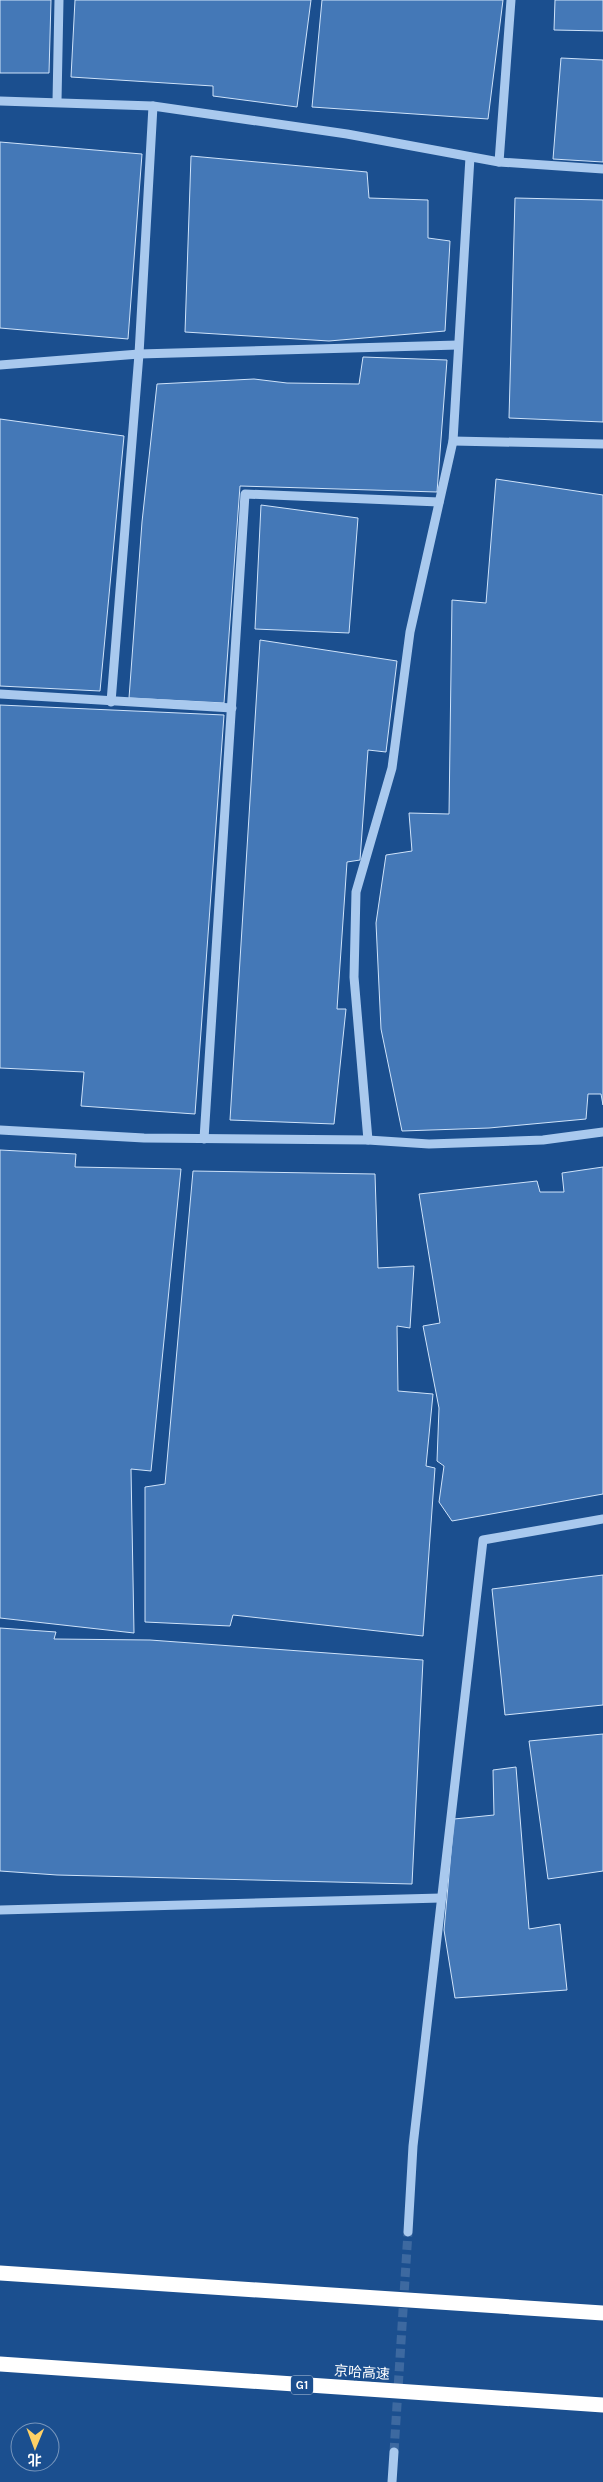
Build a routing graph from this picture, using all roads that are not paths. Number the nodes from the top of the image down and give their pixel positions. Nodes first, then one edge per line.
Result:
1 (59, 0) edge
2 (511, 0) edge
3 (0, 101) edge
4 (56, 101) junction
5 (153, 106) junction
6 (470, 157) junction
7 (499, 162) junction
8 (603, 170) edge
9 (458, 345) junction
10 (140, 354) junction
11 (0, 364) edge
12 (453, 441) junction
13 (603, 444) edge
14 (439, 502) junction
15 (0, 694) edge
16 (111, 702) junction
17 (232, 708) junction
18 (0, 1130) edge
19 (603, 1132) edge
20 (204, 1139) junction
21 (368, 1140) junction
22 (603, 1520) edge
23 (442, 1898) junction
24 (0, 1910) edge
25 (408, 2232) tunnel mouth
26 (0, 2273) edge
27 (603, 2312) edge
28 (0, 2364) edge
29 (603, 2405) edge
30 (394, 2452) tunnel mouth
31 (392, 2482) edge

1 - 4 street
2 - 7 street
3 - 4 street
4 - 5 street
5 - 6 street
5 - 10 street
6 - 7 street
6 - 9 street
7 - 8 street
9 - 10 street
9 - 12 street
10 - 11 street
10 - 16 street
12 - 13 street
12 - 14 street
14 - 17 street
14 - 21 street
15 - 16 street
16 - 17 street
17 - 20 street
18 - 20 street
19 - 21 street
20 - 21 street
22 - 23 street
23 - 24 street
23 - 25 street
26 - 27 highway
28 - 29 highway, 京哈高速 / G1
30 - 31 street

